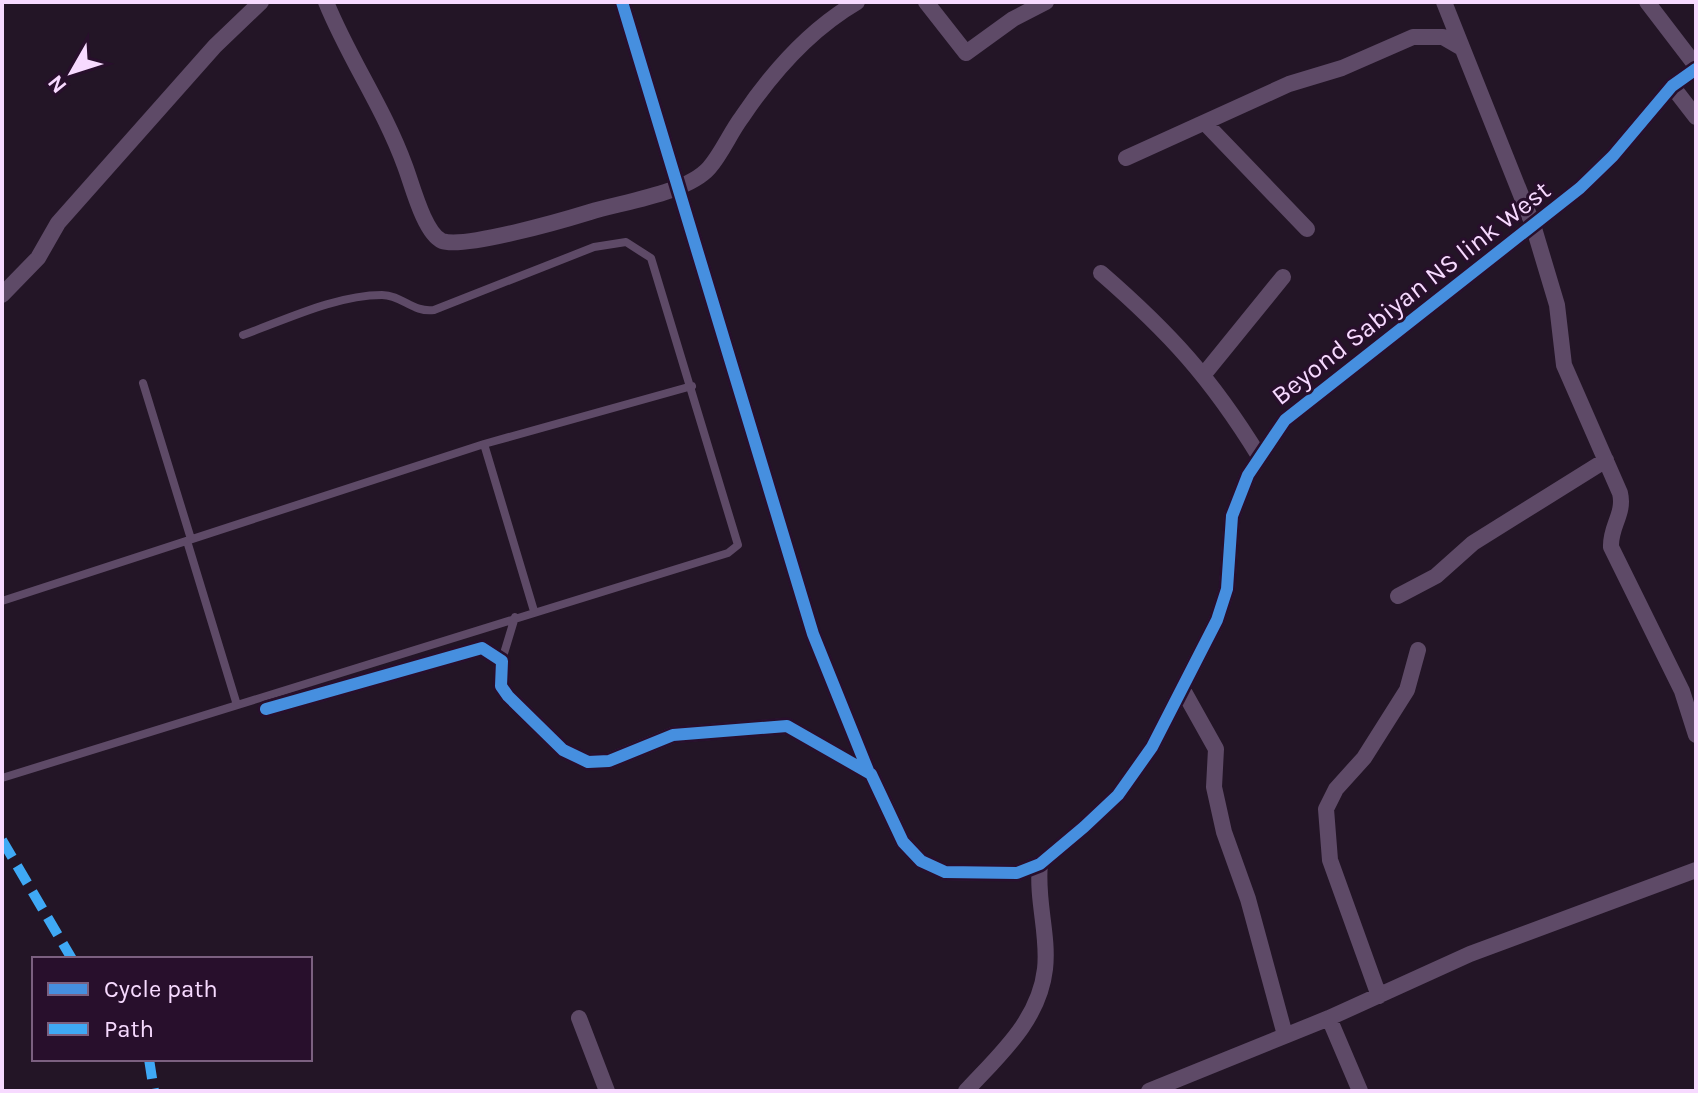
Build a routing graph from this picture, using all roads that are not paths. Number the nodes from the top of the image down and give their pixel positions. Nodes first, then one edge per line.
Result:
1 (261, 2) edge
2 (326, 2) edge
3 (622, 2) edge
4 (857, 2) edge
5 (926, 2) edge
6 (1046, 2) edge
7 (1444, 2) edge
8 (1647, 2) edge
9 (1462, 48) junction
10 (1696, 68) edge
11 (1672, 86) junction
12 (1696, 117) edge
13 (1205, 123) junction
14 (1126, 158) dead end
15 (678, 187) junction
16 (1533, 225) junction
17 (1307, 229) dead end
18 (1101, 273) dead end
19 (1283, 277) dead end
20 (2, 295) edge
21 (243, 335) dead end
22 (1205, 373) junction
23 (143, 383) dead end
24 (692, 386) junction
25 (484, 444) junction
26 (1259, 456) junction
27 (1606, 460) junction
28 (189, 540) junction
29 (1398, 596) dead end
30 (2, 601) edge
31 (534, 611) junction
32 (515, 617) junction
33 (1418, 650) dead end
34 (502, 661) junction
35 (1183, 690) junction
36 (237, 705) junction
37 (266, 709) dead end
38 (1696, 735) edge
39 (869, 773) junction
40 (2, 778) edge
41 (1040, 864) junction
42 (1696, 870) edge
43 (1379, 996) junction
44 (579, 1018) dead end
45 (1329, 1018) junction
46 (1285, 1035) junction
47 (607, 1091) edge
48 (966, 1091) edge
49 (1149, 1091) edge
50 (1360, 1091) edge

1 - 20 street
2 - 15 street
3 - 15 street
4 - 15 street
5 - 6 street
7 - 9 street
8 - 10 street
9 - 13 street
9 - 16 street
10 - 11 street, Beyond Sabiyan NS link West
11 - 12 street
11 - 16 street, Beyond Sabiyan NS link West
13 - 14 street
13 - 17 street
15 - 39 street
16 - 26 street, Beyond Sabiyan NS link West
16 - 27 street
18 - 22 street
19 - 22 street
21 - 24 lane
22 - 26 street
23 - 28 lane
24 - 25 lane
24 - 31 lane
25 - 28 lane
25 - 31 lane
26 - 35 street, Beyond Sabiyan NS link West
27 - 29 street
27 - 38 street
28 - 30 lane
28 - 36 lane
31 - 32 lane
32 - 34 lane
32 - 36 lane
33 - 43 street
34 - 37 street
34 - 39 street
35 - 41 street, Beyond Sabiyan NS link West
35 - 46 street
36 - 40 lane
39 - 41 street
41 - 48 street
42 - 43 street
43 - 45 street
44 - 47 street
45 - 46 street
45 - 50 street
46 - 49 street

